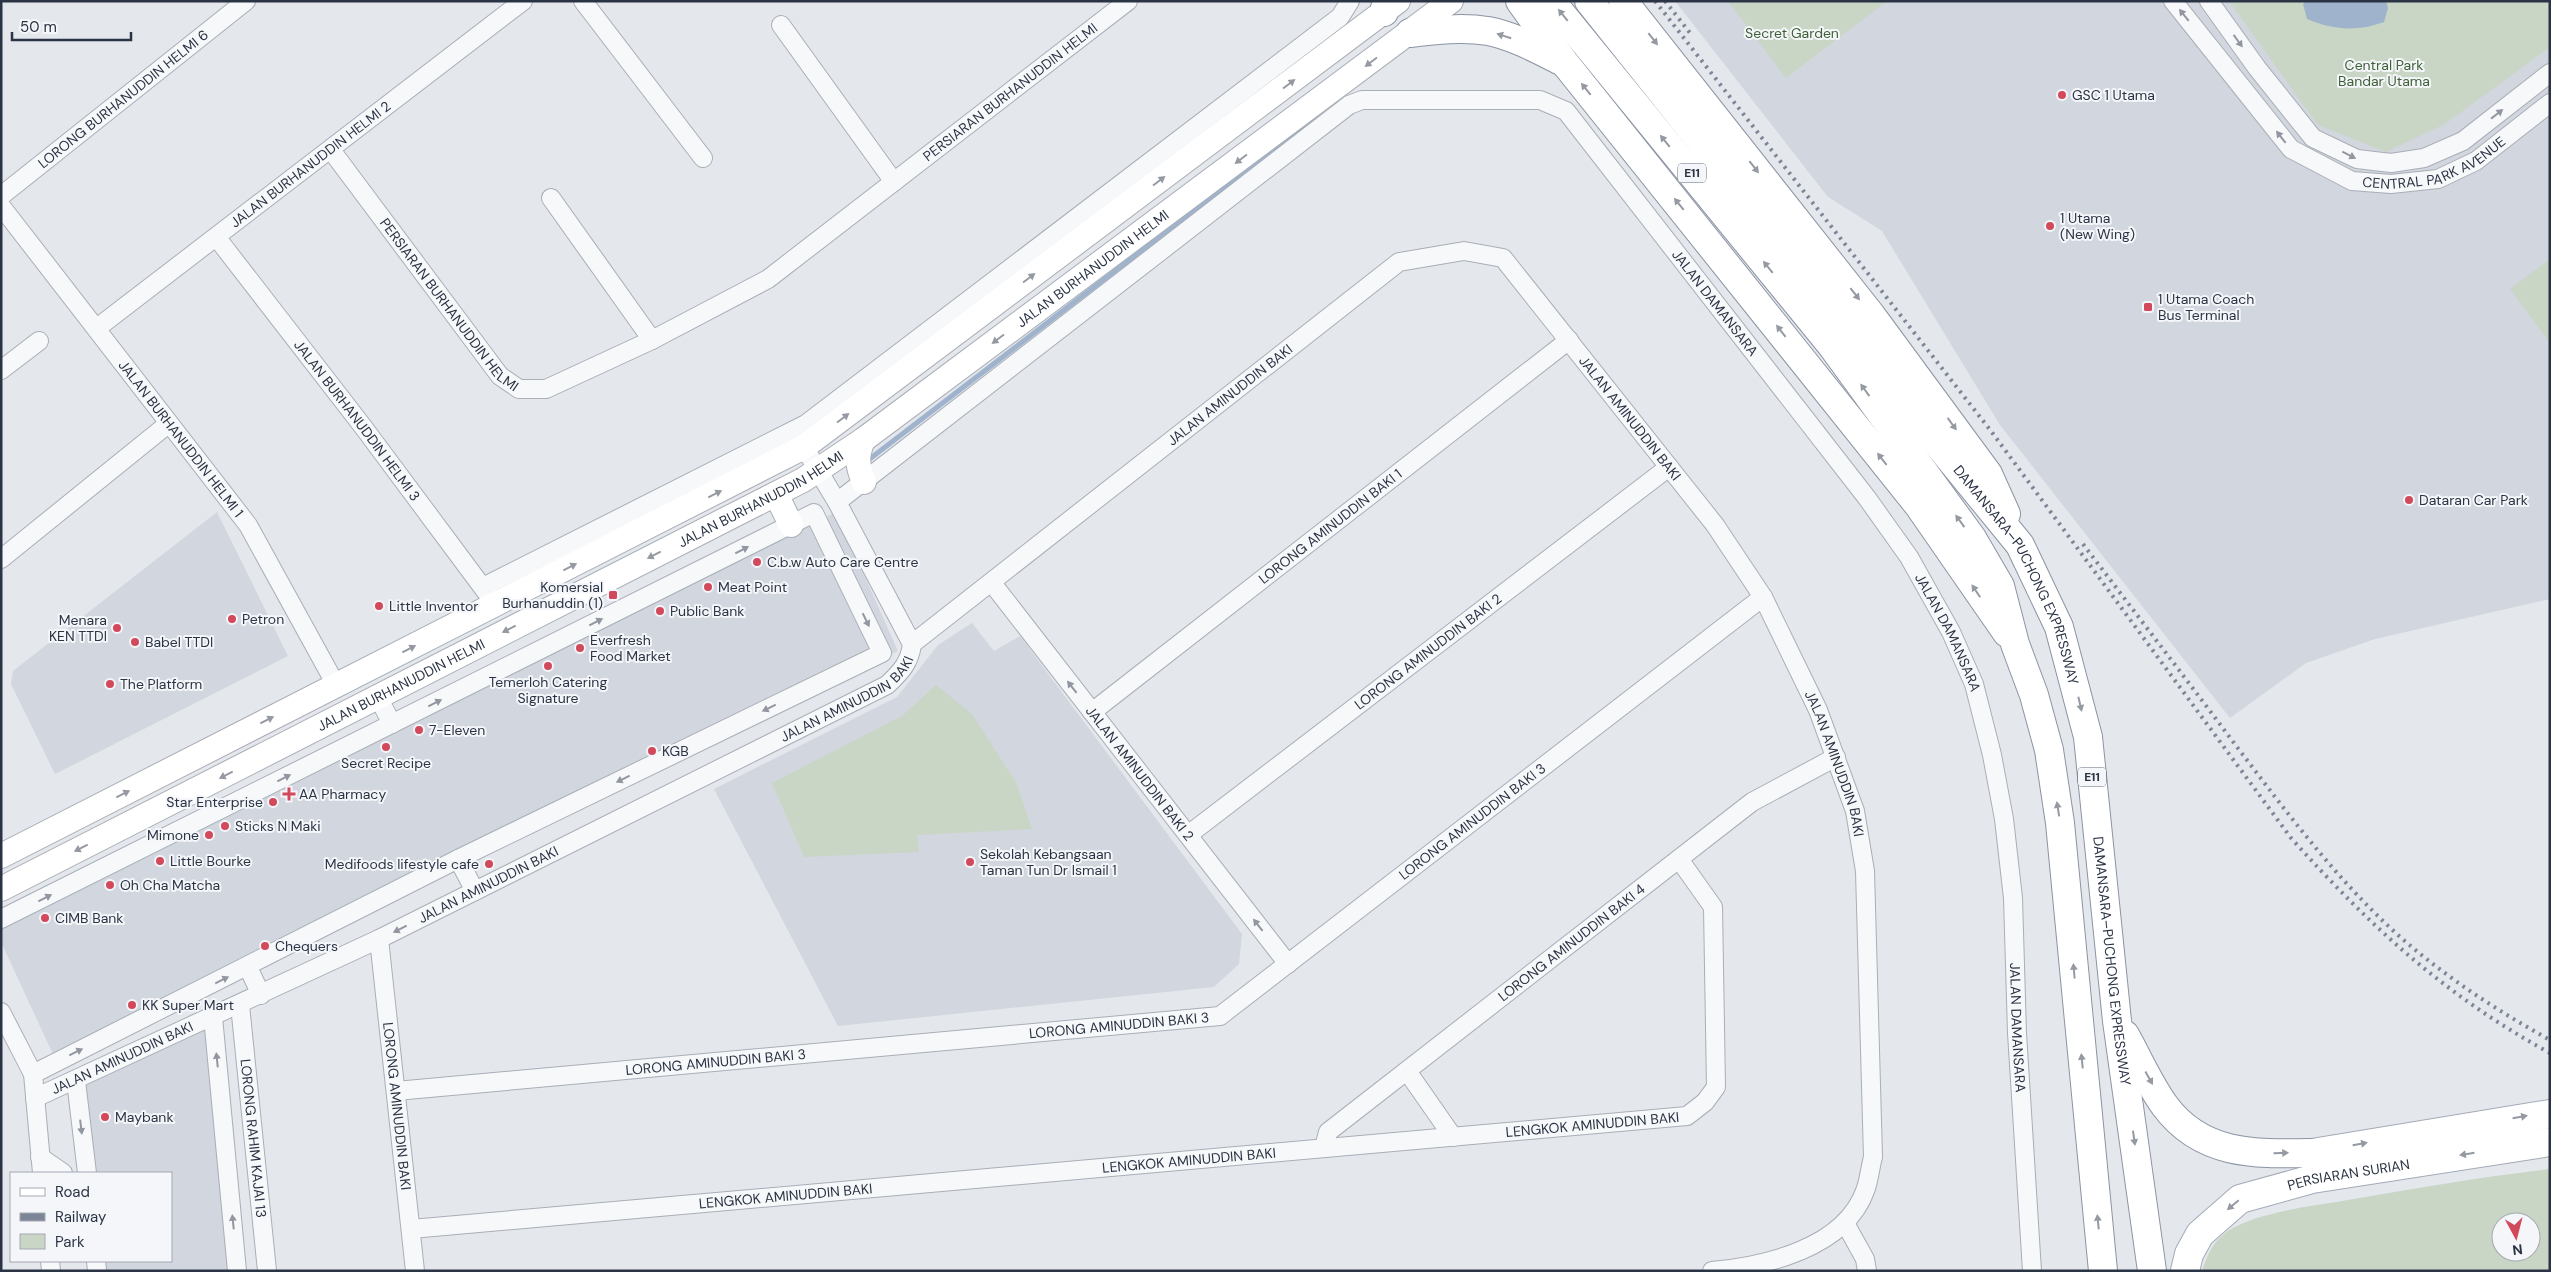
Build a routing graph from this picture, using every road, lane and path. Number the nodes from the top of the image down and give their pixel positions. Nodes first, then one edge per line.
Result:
1 (246, 1) edge
2 (522, 1) edge
3 (583, 1) edge
4 (1128, 1) edge
5 (1350, 1) edge
6 (1451, 1) edge
7 (1589, 1) edge
8 (1623, 1) edge
9 (2173, 1) edge
10 (2209, 1) edge
11 (1390, 5) edge
12 (1533, 6) edge
13 (781, 25) dead end
14 (1410, 33) junction
15 (1564, 62) junction
16 (2550, 73) edge
17 (2550, 103) edge
18 (1566, 112) joint
19 (331, 150) junction
20 (703, 158) dead end
21 (894, 182) junction
22 (1, 196) edge
23 (552, 198) dead end
24 (1, 206) edge
25 (217, 238) junction
26 (97, 328) junction
27 (1843, 339) junction
28 (652, 340) junction
29 (1569, 340) junction
30 (39, 341) dead end
31 (1, 370) edge
32 (168, 424) junction
33 (863, 440) junction
34 (804, 447) junction
35 (1669, 467) junction
36 (817, 471) junction
37 (864, 482) junction
38 (776, 494) junction
39 (837, 502) junction
40 (791, 525) junction
41 (2020, 545) junction
42 (1, 559) edge
43 (876, 579) junction
44 (992, 583) junction
45 (852, 592) junction
46 (489, 596) junction
47 (1763, 597) junction
48 (912, 644) junction
49 (2015, 644) junction
50 (336, 685) junction
51 (378, 697) junction
52 (1092, 712) junction
53 (392, 724) junction
54 (1836, 757) junction
55 (1188, 835) junction
56 (1, 856) edge
57 (458, 859) junction
58 (1679, 859) junction
59 (1, 889) edge
60 (474, 892) junction
61 (1, 919) edge
62 (379, 939) junction
63 (1288, 964) junction
64 (248, 967) junction
65 (261, 995) junction
66 (240, 1005) junction
67 (1, 1012) edge
68 (213, 1017) junction
69 (2117, 1021) junction
70 (1406, 1071) junction
71 (33, 1074) junction
72 (76, 1081) junction
73 (396, 1091) junction
74 (35, 1098) junction
75 (2550, 1114) edge
76 (1453, 1136) junction
77 (2550, 1142) edge
78 (1324, 1148) junction
79 (41, 1165) edge
80 (60, 1172) edge
81 (87, 1172) edge
82 (1845, 1223) junction
83 (411, 1229) junction
84 (1722, 1270) edge
85 (237, 1271) edge
86 (267, 1271) edge
87 (416, 1271) edge
88 (1866, 1271) edge
89 (2032, 1271) edge
90 (2103, 1271) edge
91 (2152, 1271) edge
92 (2185, 1271) edge

1 - 22 street, LORONG BURHANUDDIN HELMI 6
2 - 19 street, JALAN BURHANUDDIN HELMI 2
3 - 20 street
4 - 21 street, PERSIARAN BURHANUDDIN HELMI
5 - 46 street, JALAN BURHANUDDIN HELMI
6 - 14 main road, JALAN BURHANUDDIN HELMI
7 - 27 main road, DAMANSARA–PUCHONG EXPRESSWAY / E11
8 -> 41 main road
17 -> 9 street, CENTRAL PARK AVENUE
10 -> 16 street, CENTRAL PARK AVENUE
34 -> 11 main road, JALAN BURHANUDDIN HELMI
12 - 15 main road
27 -> 12 main road, DAMANSARA–PUCHONG EXPRESSWAY / E11
13 - 21 street
15 -> 14 main road
14 -> 33 main road, JALAN BURHANUDDIN HELMI
49 -> 15 main road
18 - 37 street, JALAN BURHANUDDIN HELMI
18 - 89 street, JALAN DAMANSARA
19 - 25 street, JALAN BURHANUDDIN HELMI 2
19 - 28 street, PERSIARAN BURHANUDDIN HELMI
21 - 28 street, PERSIARAN BURHANUDDIN HELMI
23 - 28 street
24 - 26 street, JALAN BURHANUDDIN HELMI 1
25 - 26 street, JALAN BURHANUDDIN HELMI 2
25 - 46 street, JALAN BURHANUDDIN HELMI 3
26 - 32 street, JALAN BURHANUDDIN HELMI 1
27 - 41 main road, DAMANSARA–PUCHONG EXPRESSWAY / E11
49 -> 27 main road, DAMANSARA–PUCHONG EXPRESSWAY / E11
29 - 35 street, JALAN AMINUDDIN BAKI
29 - 44 street, JALAN AMINUDDIN BAKI
29 - 52 street, LORONG AMINUDDIN BAKI 1
30 - 31 street
32 - 42 street
32 - 50 street, JALAN BURHANUDDIN HELMI 1
33 - 36 main road, JALAN BURHANUDDIN HELMI
33 - 37 main road
34 - 36 street
46 -> 34 main road, JALAN BURHANUDDIN HELMI
35 - 47 street, JALAN AMINUDDIN BAKI
35 - 55 street, LORONG AMINUDDIN BAKI 2
36 - 38 main road, JALAN BURHANUDDIN HELMI
36 - 39 street
37 - 39 street, JALAN BURHANUDDIN HELMI
38 - 40 main road
38 -> 51 main road, JALAN BURHANUDDIN HELMI
39 - 43 street
40 - 45 street
53 -> 40 street
41 -> 69 main road, DAMANSARA–PUCHONG EXPRESSWAY / E11
43 - 45 street
43 - 48 street
44 - 48 street, JALAN AMINUDDIN BAKI
52 -> 44 street, JALAN AMINUDDIN BAKI 2
45 -> 57 street
50 -> 46 main road, JALAN BURHANUDDIN HELMI
47 - 54 street, JALAN AMINUDDIN BAKI
47 - 63 street, LORONG AMINUDDIN BAKI 3
48 - 60 street, JALAN AMINUDDIN BAKI
90 -> 49 main road, DAMANSARA–PUCHONG EXPRESSWAY / E11
56 -> 50 main road, JALAN BURHANUDDIN HELMI
51 - 53 street
51 -> 59 main road, JALAN BURHANUDDIN HELMI
52 - 55 street, JALAN AMINUDDIN BAKI 2
61 -> 53 street
54 - 58 street, LORONG AMINUDDIN BAKI 4
54 - 82 street, JALAN AMINUDDIN BAKI
63 -> 55 street, JALAN AMINUDDIN BAKI 2
57 - 60 street
57 - 64 street
58 - 70 street, LORONG AMINUDDIN BAKI 4
58 - 76 street, LENGKOK AMINUDDIN BAKI
60 -> 62 street, JALAN AMINUDDIN BAKI
62 - 65 street, JALAN AMINUDDIN BAKI
62 - 73 street, LORONG AMINUDDIN BAKI
63 - 73 street, LORONG AMINUDDIN BAKI 3
64 - 65 street
71 -> 64 street
65 - 66 street, JALAN AMINUDDIN BAKI
66 - 68 street, JALAN AMINUDDIN BAKI
66 - 86 street, LORONG RAHIM KAJAI 13
67 - 71 street
68 - 72 street, JALAN AMINUDDIN BAKI
85 -> 68 street, LORONG RAHIM KAJAI 13
69 -> 75 main road, PERSIARAN SURIAN
69 -> 91 main road, DAMANSARA–PUCHONG EXPRESSWAY / E11
70 - 76 street
70 - 78 street, LORONG AMINUDDIN BAKI 4
71 - 74 street
72 - 74 street, JALAN AMINUDDIN BAKI
72 -> 81 street
73 - 83 street, LORONG AMINUDDIN BAKI
74 - 79 street
76 - 78 street, LENGKOK AMINUDDIN BAKI
77 -> 92 main road, PERSIARAN SURIAN
78 - 83 street, LENGKOK AMINUDDIN BAKI
79 - 80 street
82 - 84 street
82 - 88 street
83 - 87 street, LORONG AMINUDDIN BAKI

